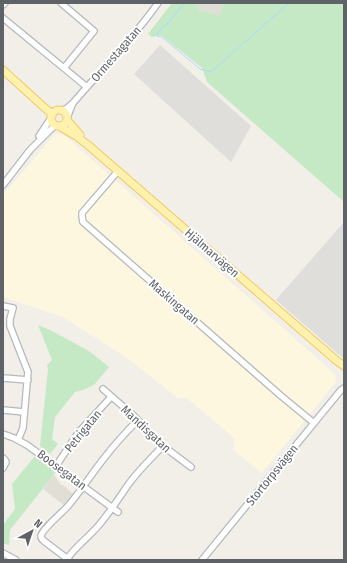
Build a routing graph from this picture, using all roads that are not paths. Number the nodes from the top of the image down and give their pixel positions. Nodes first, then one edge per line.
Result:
1 (61, 3) edge
2 (158, 3) edge
3 (3, 18) edge
4 (64, 68) junction
5 (3, 70) edge
6 (87, 87) junction
7 (24, 89) junction
8 (73, 103) junction
9 (60, 110) junction
10 (52, 117) junction
11 (67, 119) junction
12 (58, 125) junction
13 (88, 144) junction
14 (30, 150) junction
15 (118, 171) junction
16 (3, 186) edge
17 (3, 306) edge
18 (337, 361) junction
19 (344, 366) edge
20 (344, 372) edge
21 (3, 378) edge
22 (28, 380) junction
23 (344, 384) edge
24 (103, 389) dead end
25 (343, 389) edge
26 (111, 397) junction
27 (3, 410) edge
28 (24, 412) junction
29 (138, 420) junction
30 (314, 423) junction
31 (3, 434) edge
32 (18, 440) junction
33 (163, 446) junction
34 (3, 458) edge
35 (56, 466) junction
36 (191, 467) dead end
37 (3, 468) edge
38 (83, 486) junction
39 (112, 508) junction
40 (118, 512) dead end
41 (3, 553) edge
42 (68, 559) edge
43 (16, 560) edge
44 (202, 560) edge

1 - 4 street
2 - 6 street, Ormestagatan
3 - 4 street
4 - 6 street
5 - 7 main road
6 - 8 street, Ormestagatan
7 - 9 main road
7 - 10 main road
8 - 9 street, Ormestagatan
8 - 11 street, Ormestagatan
9 - 10 main road
9 - 11 main road
10 - 12 main road
10 - 14 street
11 - 12 main road
11 - 13 main road, Hjälmarvägen
12 - 13 main road, Hjälmarvägen
12 - 14 street
13 - 15 main road, Hjälmarvägen
14 - 16 street
15 - 18 main road, Hjälmarvägen
15 - 30 street, Maskingatan
17 - 22 street
18 - 19 main road, Hjälmarvägen
18 - 20 main road, Hjälmarvägen
21 - 22 street
22 - 28 street
23 - 25 street, Stortorpsvägen
24 - 26 street, Mandisgatan
25 - 30 street, Stortorpsvägen
26 - 29 street, Mandisgatan
26 - 35 street, Petrigatan
27 - 28 street
28 - 32 street
29 - 33 street, Mandisgatan
29 - 38 street
30 - 44 street, Stortorpsvägen
31 - 32 street, Boosegatan
32 - 35 street, Boosegatan
33 - 36 street, Mandisgatan
33 - 39 street
34 - 37 street
35 - 38 street, Boosegatan
38 - 39 street, Boosegatan
38 - 42 street
39 - 40 street, Boosegatan
39 - 42 street
41 - 43 street

